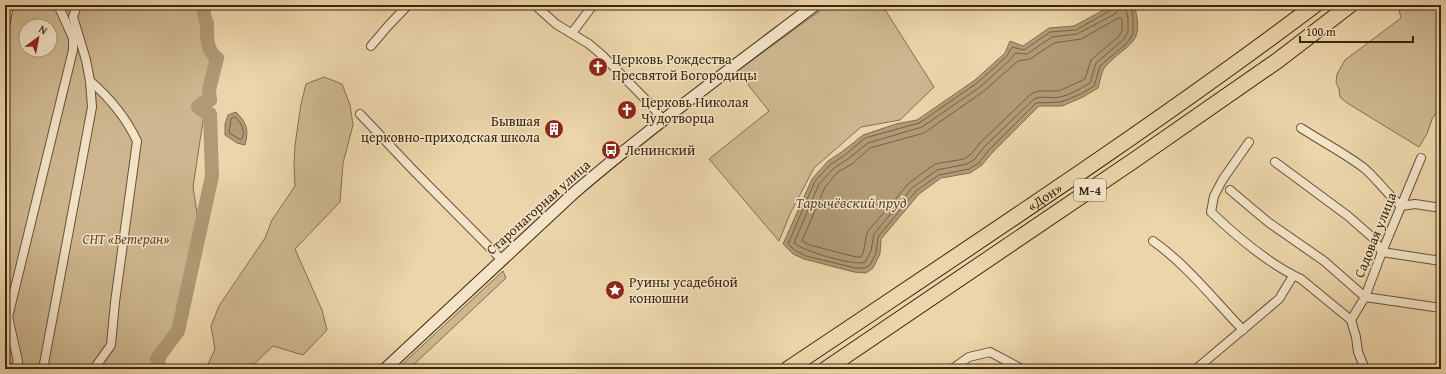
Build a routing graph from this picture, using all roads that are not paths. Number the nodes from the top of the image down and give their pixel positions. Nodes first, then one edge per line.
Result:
1 (9, 5) edge
2 (58, 5) edge
3 (76, 5) edge
4 (408, 5) edge
5 (535, 5) edge
6 (593, 5) edge
7 (815, 5) edge
8 (1315, 5) edge
9 (1350, 5) edge
10 (5, 26) edge
11 (572, 32) junction
12 (371, 46) dead end
13 (90, 81) junction
14 (360, 114) dead end
15 (663, 120) junction
16 (1301, 128) dead end
17 (1249, 142) dead end
18 (1421, 158) dead end
19 (1275, 162) dead end
20 (1230, 190) dead end
21 (1401, 206) junction
22 (1441, 208) edge
23 (1153, 241) dead end
24 (1382, 252) junction
25 (502, 260) junction
26 (1441, 261) edge
27 (1293, 276) junction
28 (1365, 297) junction
29 (1441, 308) edge
30 (1351, 320) junction
31 (1243, 330) junction
32 (5, 364) edge
33 (9, 369) edge
34 (15, 369) edge
35 (43, 369) edge
36 (94, 369) edge
37 (385, 369) edge
38 (788, 369) edge
39 (826, 369) edge
40 (952, 369) edge
41 (1022, 369) edge
42 (1196, 369) edge
43 (1365, 369) edge

1 - 10 street
2 - 34 street
3 - 13 street
4 - 12 street
5 - 11 street
6 - 11 street
7 - 15 main road, Старонагорная улица
8 - 38 highway, «Дон» / М-4
9 - 39 highway, «Дон» / М-4
11 - 15 street
13 - 35 street
13 - 36 street
14 - 25 street
15 - 25 main road, Старонагорная улица
16 - 21 street
17 - 27 street
18 - 21 street, Садовая улица
19 - 24 street
20 - 28 street
21 - 22 street
21 - 24 street, Садовая улица
23 - 31 street
24 - 26 street
24 - 28 street, Садовая улица
25 - 37 main road, Старонагорная улица
27 - 30 street
27 - 31 street
28 - 29 street
28 - 30 street, Садовая улица
30 - 43 street
31 - 42 street
32 - 33 street
40 - 41 street

